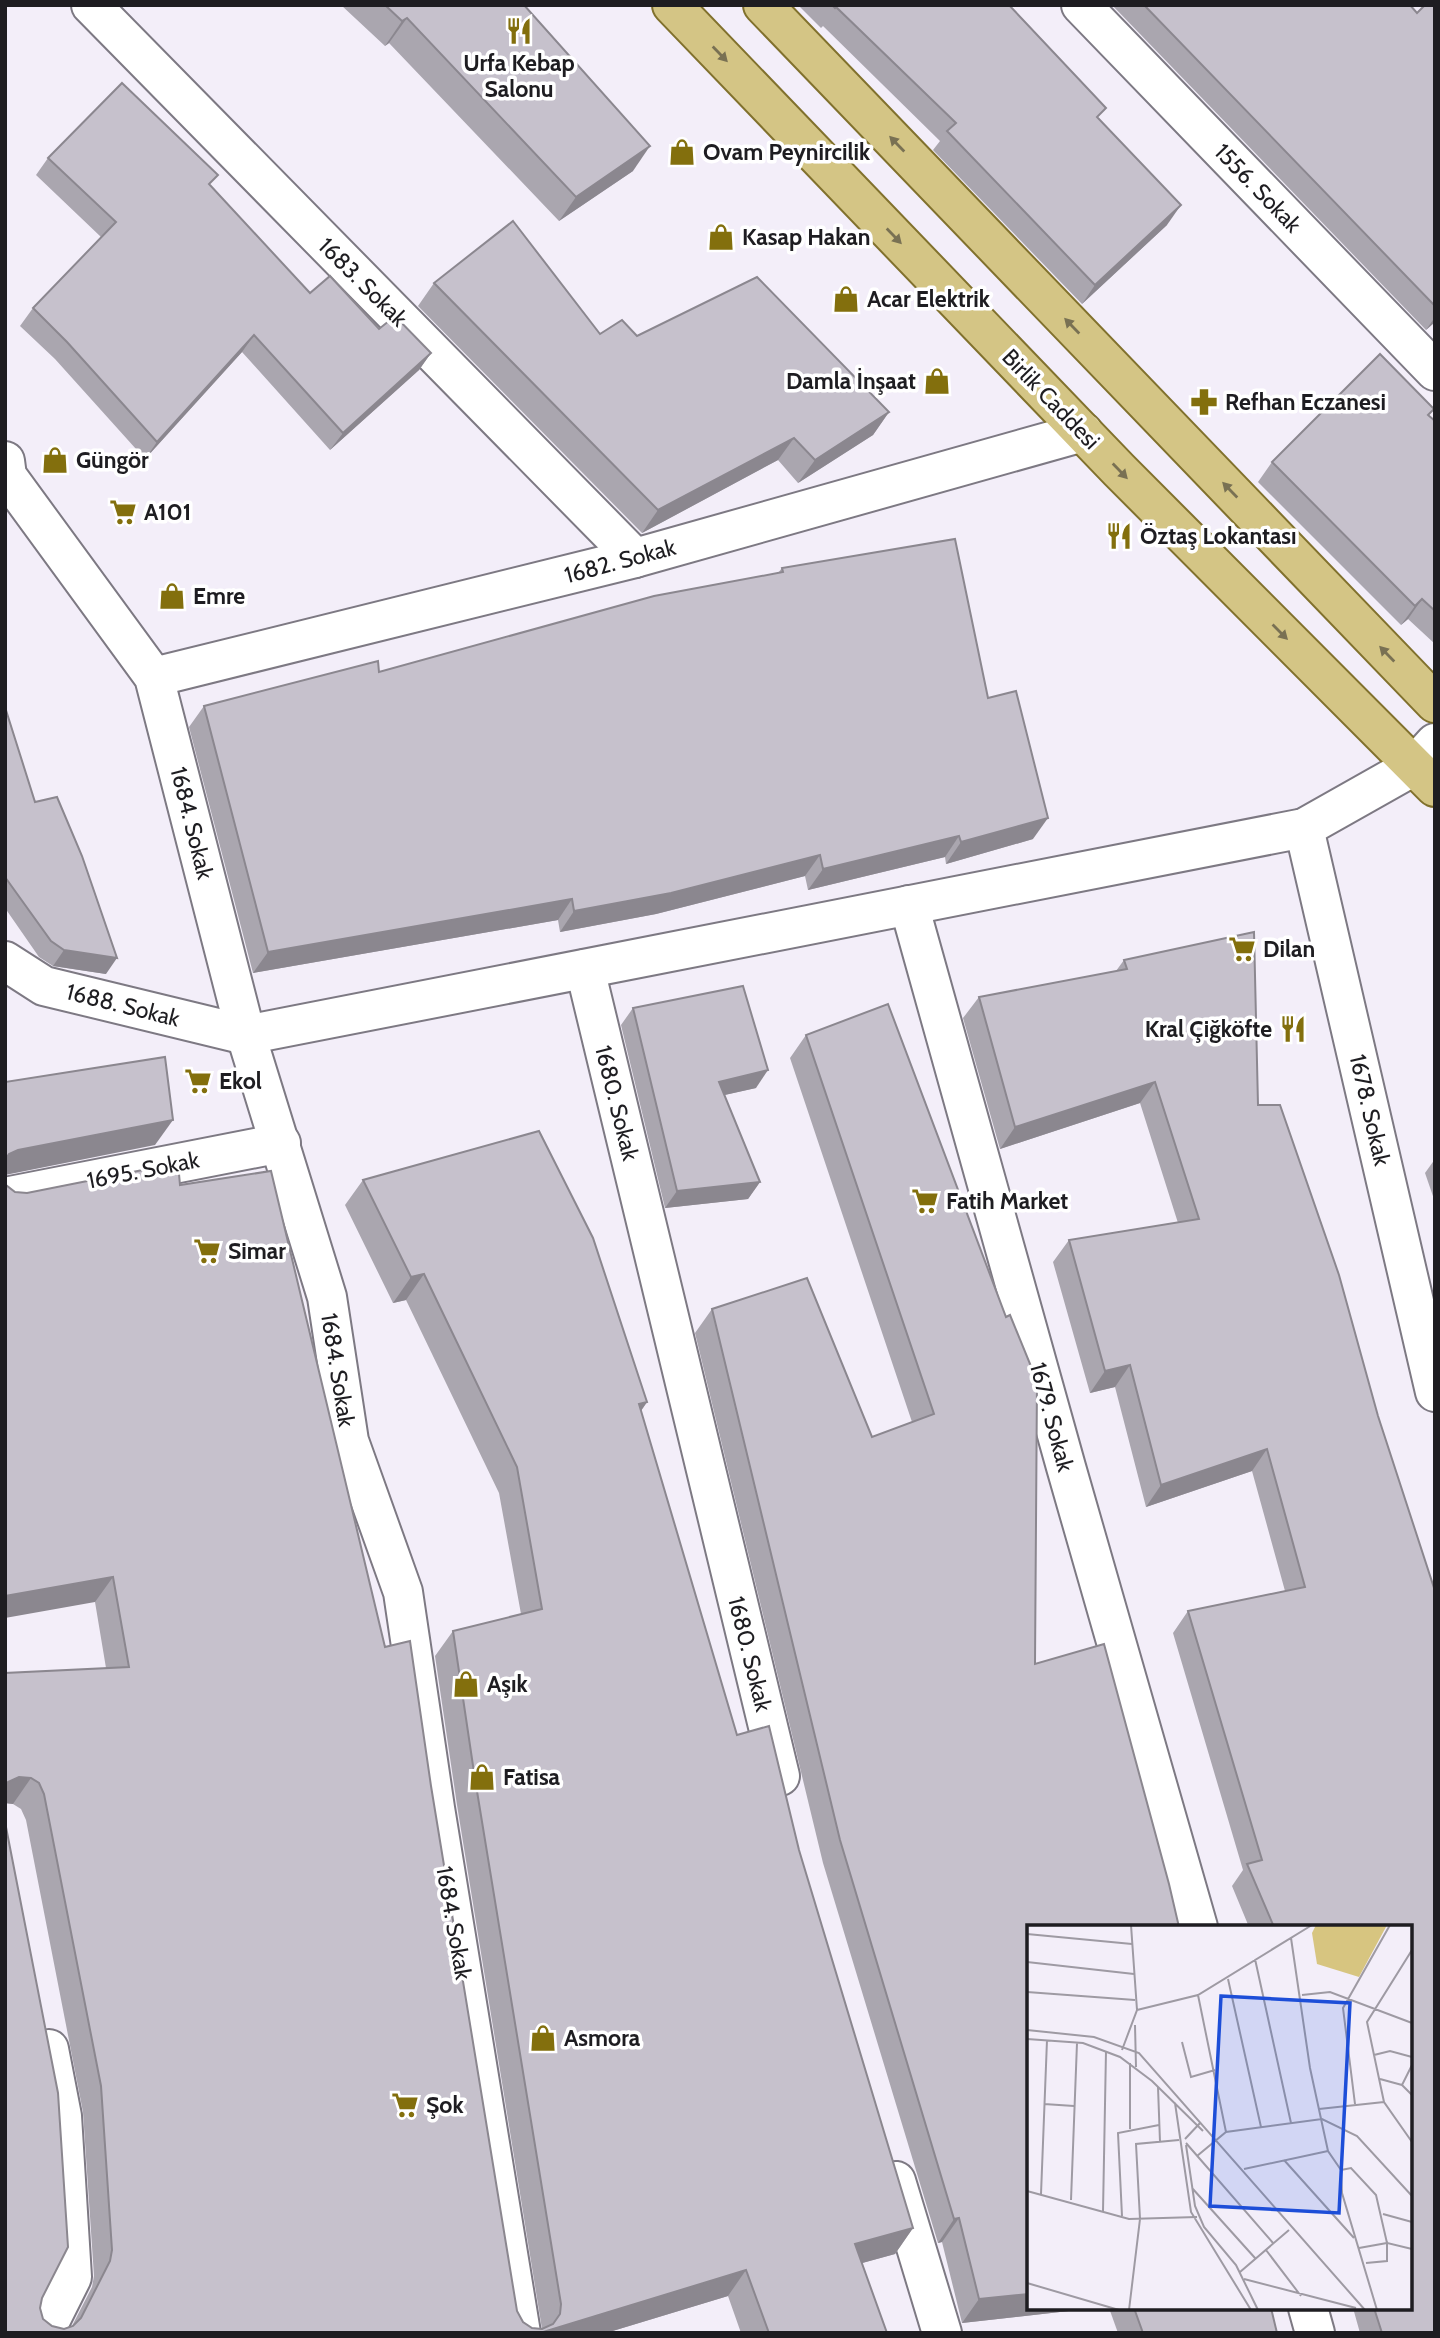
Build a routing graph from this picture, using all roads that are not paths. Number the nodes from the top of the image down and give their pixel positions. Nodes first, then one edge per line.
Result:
1 (91, 5) edge
2 (672, 5) edge
3 (763, 5) edge
4 (1081, 5) edge
5 (1435, 370) edge
6 (1083, 432) junction
7 (6, 471) edge
8 (635, 558) junction
9 (154, 677) junction
10 (1435, 703) edge
11 (1428, 765) edge
12 (1304, 828) junction
13 (909, 905) junction
14 (5, 961) edge
15 (585, 969) junction
16 (246, 1035) junction
17 (281, 1143) junction
18 (5, 1197) edge
19 (1435, 1392) edge
20 (789, 1815) edge
21 (1197, 1925) edge
22 (41, 2010) edge
23 (886, 2147) edge
24 (1309, 2310) edge
25 (44, 2333) edge
26 (521, 2333) edge
27 (942, 2333) edge
28 (1315, 2333) edge

1 - 8 street, 1683. Sokak
2 -> 6 main road, Birlik Caddesi
10 -> 3 main road
4 - 5 street, 1556. Sokak
6 - 8 street, 1682. Sokak
6 -> 11 main road, Birlik Caddesi
7 - 9 street, 1684. Sokak
8 - 9 street, 1682. Sokak
9 - 16 street, 1684. Sokak
11 - 12 street
12 - 13 street
12 - 19 street, 1678. Sokak
13 - 15 street
13 - 21 street, 1679. Sokak
14 - 16 street, 1688. Sokak
15 - 16 street
15 - 20 street, 1680. Sokak
16 - 17 street, 1684. Sokak
17 - 18 street, 1695. Sokak
17 - 26 street, 1684. Sokak
22 - 25 street
23 - 27 street
24 - 28 street

